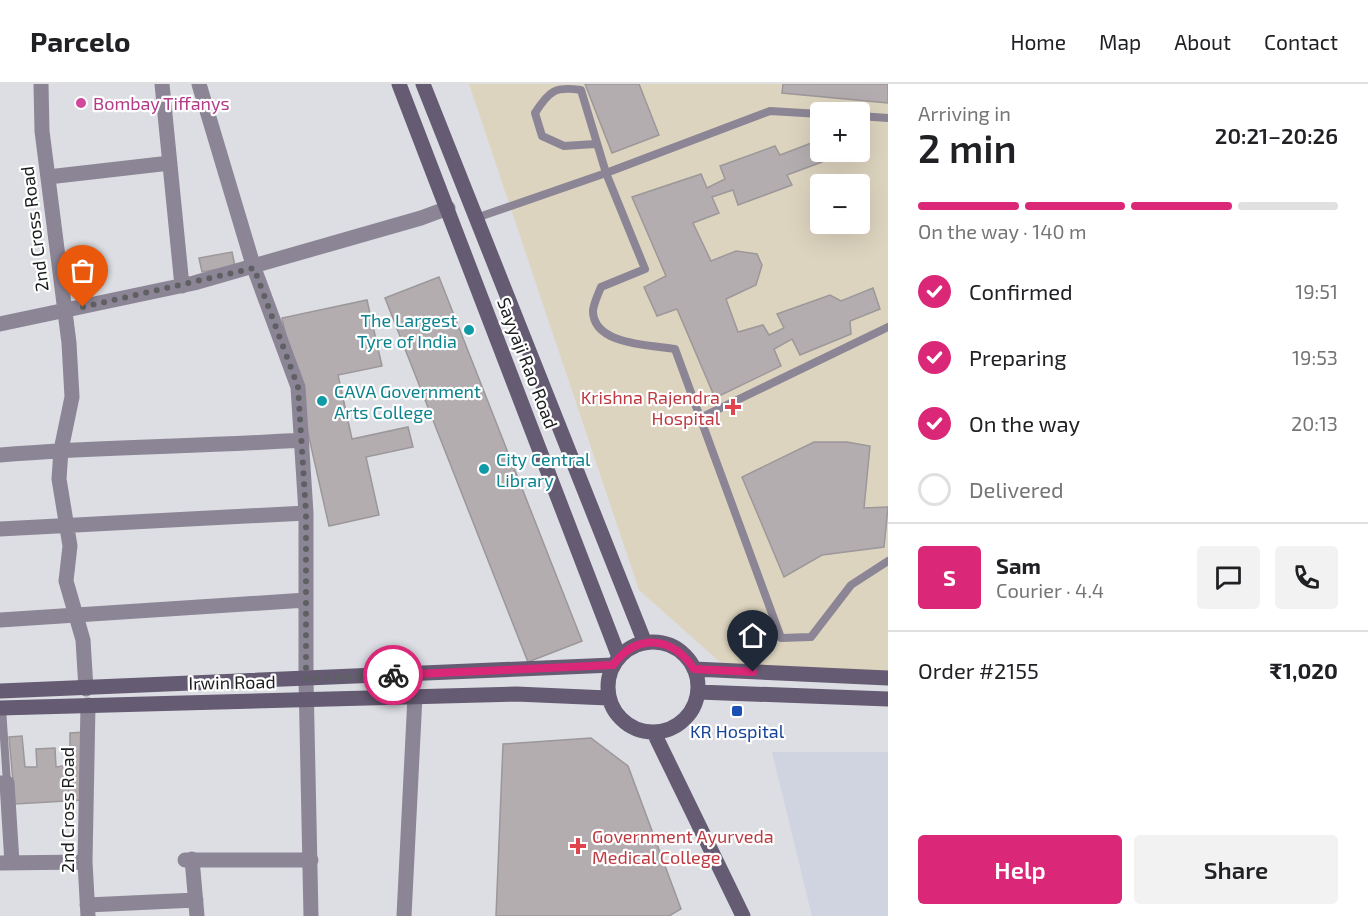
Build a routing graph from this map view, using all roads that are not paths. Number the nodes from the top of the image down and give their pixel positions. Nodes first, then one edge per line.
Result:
1 (41, 84) edge
2 (162, 84) edge
3 (199, 84) edge
4 (399, 84) edge
5 (423, 84) edge
6 (810, 113) edge
7 (870, 117) edge
8 (888, 118) edge
9 (596, 144) junction
10 (170, 163) junction
11 (606, 173) junction
12 (48, 177) junction
13 (448, 208) junction
14 (476, 218) junction
15 (254, 268) junction
16 (182, 286) junction
17 (63, 311) junction
18 (0, 324) edge
19 (888, 327) edge
20 (700, 418) junction
21 (301, 440) junction
22 (61, 450) junction
23 (0, 455) edge
24 (306, 513) junction
25 (66, 525) junction
26 (0, 529) edge
27 (888, 561) edge
28 (306, 600) junction
29 (77, 615) junction
30 (0, 620) edge
31 (645, 643) junction
32 (616, 661) junction
33 (694, 669) junction
34 (813, 676) junction
35 (888, 678) edge
36 (306, 679) junction
37 (86, 689) junction
38 (0, 691) edge
39 (698, 692) junction
40 (415, 696) junction
41 (608, 698) junction
42 (812, 698) junction
43 (888, 699) edge
44 (308, 700) junction
45 (87, 705) junction
46 (1, 708) edge
47 (654, 732) junction
48 (3, 783) edge
49 (311, 860) junction
50 (6, 862) edge
51 (85, 862) junction
52 (196, 900) junction
53 (88, 910) edge
54 (197, 916) edge
55 (311, 916) edge
56 (404, 916) edge
57 (743, 916) edge

1 - 12 street, 2nd Cross Road
2 - 10 street
3 - 15 street
4 - 13 main road, Sayyaji Rao Road
5 - 14 main road, Sayyaji Rao Road
6 - 11 lane
7 - 8 lane
9 - 9 lane
9 - 11 lane
10 - 12 street
10 - 16 street
11 - 14 lane
11 - 20 lane
12 - 17 street, 2nd Cross Road
13 - 15 street
13 - 32 main road, Sayyaji Rao Road
14 - 31 main road, Sayyaji Rao Road
15 - 16 street
15 - 21 street
16 - 17 street
17 - 18 street
17 - 22 street, 2nd Cross Road
19 - 20 lane
20 - 27 lane
21 - 22 street
21 - 24 street
22 - 23 street
22 - 25 street, 2nd Cross Road
24 - 25 street
24 - 28 street
25 - 26 street
25 - 29 street, 2nd Cross Road
28 - 29 street
28 - 36 street
29 - 30 street
29 - 37 street, 2nd Cross Road
31 - 32 main road
31 - 33 main road
32 - 36 main road
32 - 41 main road
33 - 34 main road
33 - 39 main road
34 - 35 main road
34 - 42 main road
36 - 37 main road
36 - 44 street
37 - 38 main road
39 - 42 main road
39 - 47 main road
40 - 41 main road, Irwin Road
40 - 44 main road, Irwin Road
40 - 56 street
41 - 47 main road
42 - 43 main road
44 - 45 main road, Irwin Road
44 - 49 street
45 - 46 main road, Irwin Road
45 - 51 street, 2nd Cross Road
46 - 48 lane
47 - 57 main road
48 - 50 street
49 - 52 street
49 - 55 street
50 - 51 street
51 - 53 street, 2nd Cross Road
52 - 53 street
52 - 54 street

